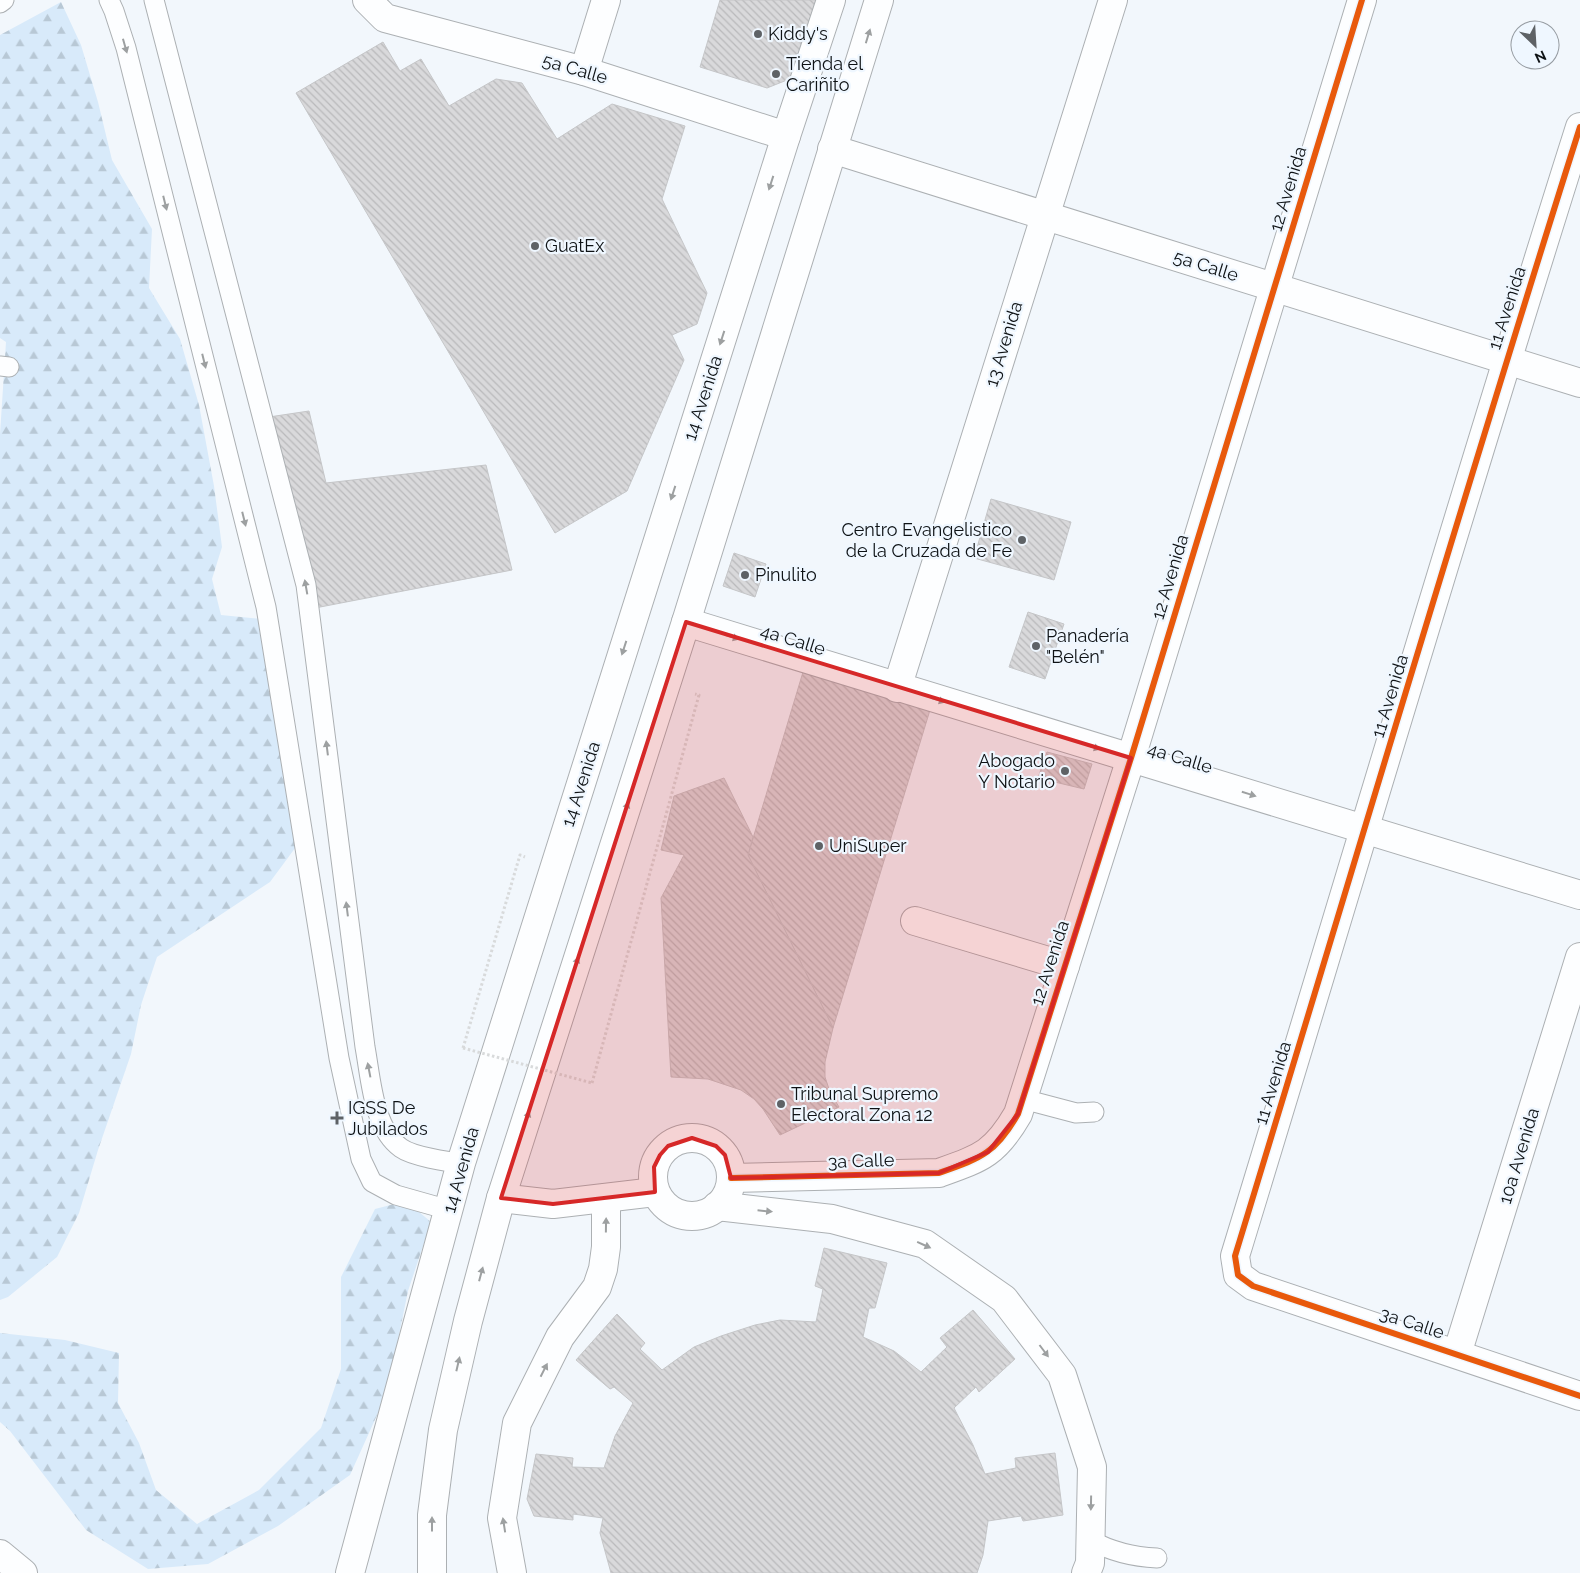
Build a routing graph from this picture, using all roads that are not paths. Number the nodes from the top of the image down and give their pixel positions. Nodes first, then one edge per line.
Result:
1 (4, 0) edge
2 (109, 0) edge
3 (154, 0) edge
4 (367, 0) edge
5 (606, 0) edge
6 (831, 0) edge
7 (879, 0) edge
8 (1113, 0) edge
9 (1362, 0) edge
10 (0, 3) edge
11 (584, 71) junction
12 (1580, 126) edge
13 (786, 136) junction
14 (832, 149) junction
15 (1044, 215) junction
16 (1274, 287) junction
17 (1506, 360) junction
18 (1580, 383) edge
19 (686, 622) junction
20 (898, 688) junction
21 (1131, 758) junction
22 (1366, 830) junction
23 (1580, 895) edge
24 (915, 921) dead end
25 (1580, 957) edge
26 (1065, 966) junction
27 (1023, 1099) junction
28 (1094, 1112) dead end
29 (988, 1152) joint
30 (461, 1164) junction
31 (828, 1177) junction
32 (731, 1178) junction
33 (656, 1192) junction
34 (501, 1198) junction
35 (606, 1198) junction
36 (717, 1206) junction
37 (449, 1210) junction
38 (832, 1219) junction
39 (1238, 1275) joint
40 (1457, 1354) junction
41 (1580, 1396) edge
42 (1090, 1540) junction
43 (0, 1554) edge
44 (1158, 1558) dead end
45 (23, 1573) edge
46 (350, 1573) edge
47 (432, 1573) edge
48 (512, 1573) edge
49 (1086, 1573) edge

1 - 10 lane
2 -> 37 lane
30 -> 3 lane
4 - 11 main road, 5a Calle
5 - 11 main road
6 - 13 main road, 14 Avenida
14 -> 7 main road
8 - 15 main road, 13 Avenida
9 - 16 main road, 12 Avenida
11 - 13 main road, 5a Calle
12 - 17 main road, 11 Avenida
13 -> 30 main road, 14 Avenida
14 - 15 main road, 5a Calle
14 - 19 main road
15 - 16 main road, 5a Calle
15 - 20 main road, 13 Avenida
16 - 17 main road, 5a Calle
16 - 21 main road, 12 Avenida
17 - 18 main road, 5a Calle
17 - 22 main road, 11 Avenida
19 -> 20 main road, 4a Calle
34 -> 19 main road
20 -> 21 main road, 4a Calle
21 -> 22 main road, 4a Calle
21 - 26 main road, 12 Avenida
22 - 23 main road, 4a Calle
22 - 39 main road, 11 Avenida
24 - 26 main road
25 - 40 main road, 10a Avenida
26 - 27 main road, 12 Avenida
27 - 28 lane
27 - 29 main road, 12 Avenida
29 - 31 main road, 3a Calle
30 - 37 main road, 14 Avenida
31 - 32 main road, 3a Calle
31 - 38 main road
32 - 33 main road
32 - 36 main road
33 - 35 main road
33 - 36 main road
34 - 35 main road
47 -> 34 main road
48 -> 35 main road
36 -> 38 main road
37 - 46 main road, 14 Avenida
38 -> 42 main road
39 - 40 main road, 3a Calle
40 - 41 main road, 3a Calle
42 - 44 lane
42 - 49 main road
43 - 45 main road

